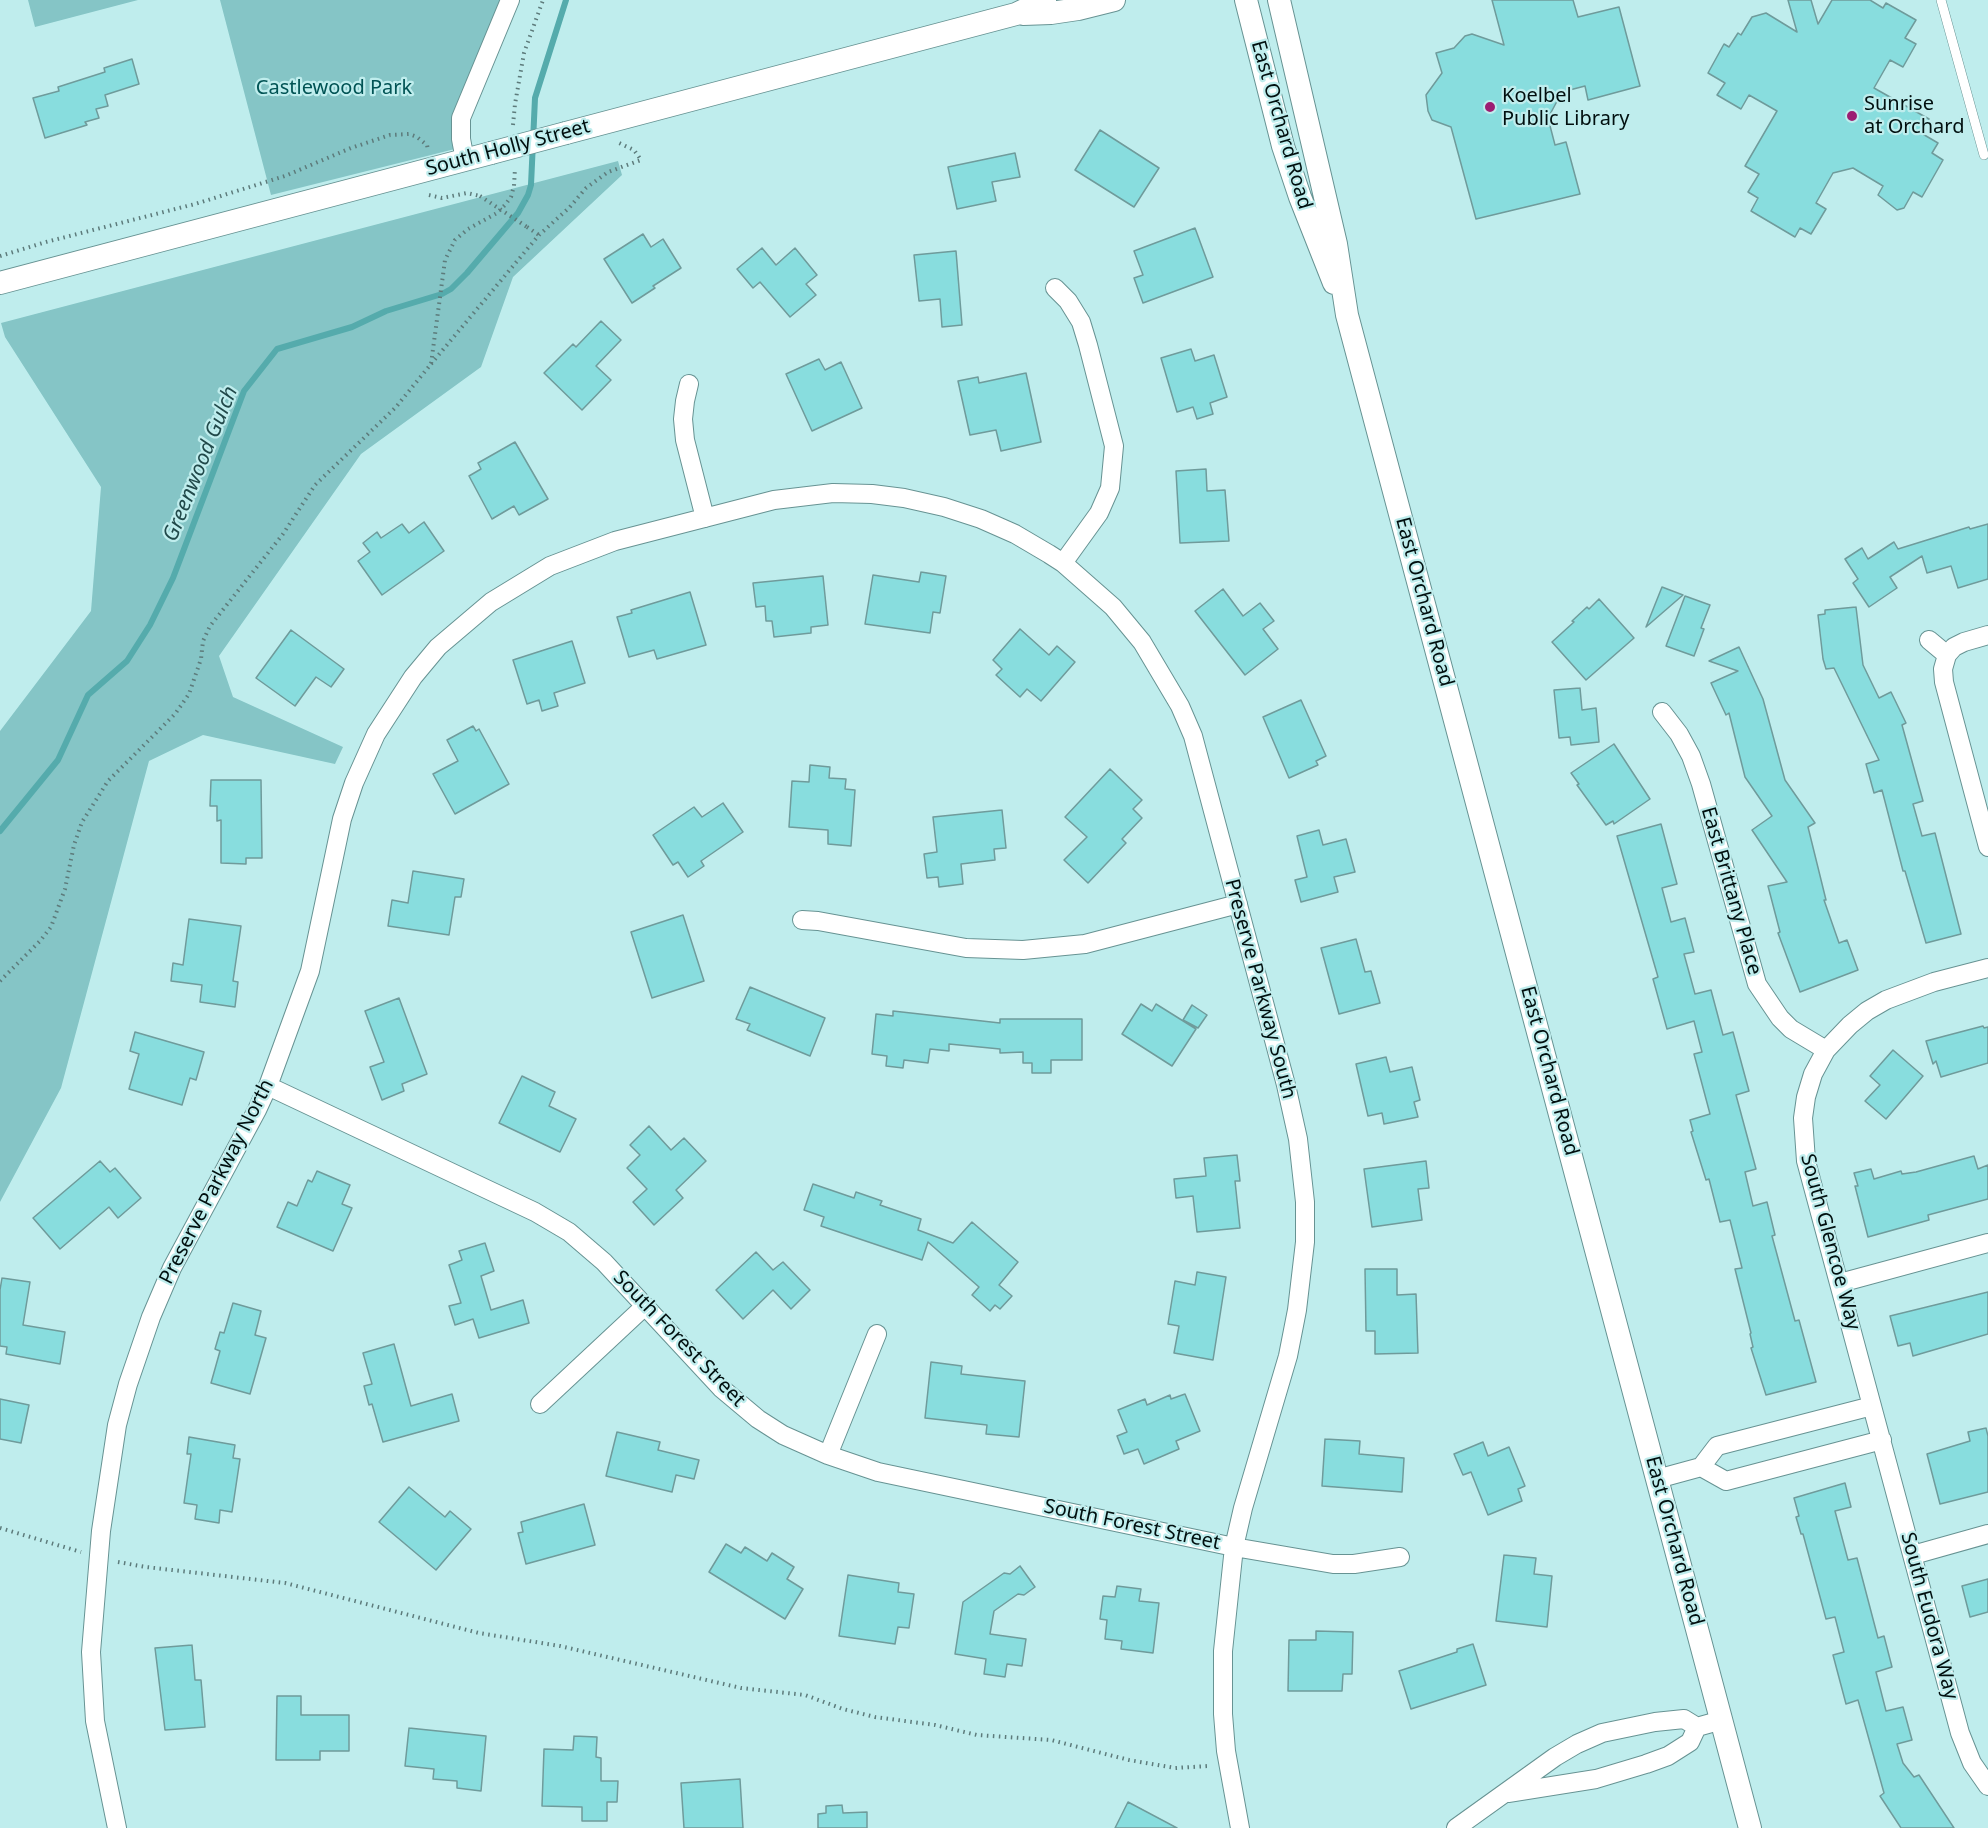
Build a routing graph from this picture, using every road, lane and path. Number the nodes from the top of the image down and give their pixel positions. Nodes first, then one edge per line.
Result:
1 (510, 0) edge
2 (1045, 0) edge
3 (1114, 0) edge
4 (1246, 0) edge
5 (1279, 0) edge
6 (1941, 0) edge
7 (1016, 15) junction
8 (427, 145) dead end
9 (1984, 155) dead end
10 (465, 160) junction
11 (641, 160) dead end
12 (429, 195) dead end
13 (539, 235) junction
14 (0, 256) edge
15 (445, 260) dead end
16 (0, 283) edge
17 (1055, 288) dead end
18 (1347, 315) junction
19 (431, 364) junction
20 (689, 384) dead end
21 (705, 518) junction
22 (1063, 563) junction
23 (1988, 635) edge
24 (1929, 640) dead end
25 (1947, 655) junction
26 (1662, 712) dead end
27 (1988, 847) edge
28 (1238, 904) junction
29 (802, 920) dead end
30 (1988, 968) edge
31 (0, 981) edge
32 (1826, 1050) junction
33 (268, 1086) junction
34 (1988, 1243) edge
35 (1840, 1283) junction
36 (645, 1306) junction
37 (876, 1334) dead end
38 (540, 1404) dead end
39 (1872, 1406) junction
40 (1882, 1440) junction
41 (828, 1455) junction
42 (1701, 1467) junction
43 (1657, 1479) junction
44 (0, 1528) edge
45 (1988, 1534) edge
46 (1234, 1547) junction
47 (1913, 1555) junction
48 (1400, 1557) dead end
49 (99, 1558) junction
50 (1722, 1720) junction
51 (1697, 1727) junction
52 (1228, 1765) junction
53 (1988, 1786) edge
54 (1507, 1793) junction
55 (117, 1828) edge
56 (1240, 1828) edge
57 (1456, 1828) edge
58 (1750, 1828) edge

1 - 10 street
2 - 7 street, South Holly Street
3 - 7 street, South Holly Street
4 - 18 street, East Orchard Road
5 - 18 street, East Orchard Road
6 - 9 lane
7 - 10 street, South Holly Street, bridge
8 - 14 path
10 - 16 street, South Holly Street
11 - 13 path
12 - 13 path, bridge
13 - 19 path
15 - 19 path
17 - 22 street
18 - 43 street, East Orchard Road
19 - 31 path
20 - 21 street
21 - 22 street, Preserve Parkway South
21 - 33 street, Preserve Parkway North
22 - 28 street, Preserve Parkway South
23 - 25 street
24 - 25 street
25 - 27 street
26 - 32 street, East Brittany Place
28 - 29 street
28 - 46 street, Preserve Parkway South
30 - 32 street, South Glencoe Way
32 - 35 street, South Glencoe Way
33 - 36 street, South Forest Street
33 - 49 street, Preserve Parkway North
34 - 35 street
35 - 39 street, South Glencoe Way
36 - 38 street
36 - 41 street, South Forest Street
37 - 41 street
39 - 40 street, South Glencoe Way
39 - 42 street
40 - 42 street
40 - 47 street, South Eudora Way
41 - 46 street, South Forest Street
42 - 43 street
43 - 50 street, East Orchard Road
44 - 49 path
45 - 47 street
46 - 48 street, South Forest Street
46 - 52 street, Preserve Parkway South
47 - 53 street, South Eudora Way
49 - 52 path
49 - 55 street, Preserve Parkway North
50 - 51 street
50 - 58 street, East Orchard Road
51 - 54 street
51 - 54 street
52 - 56 street, Preserve Parkway South
54 - 57 street

